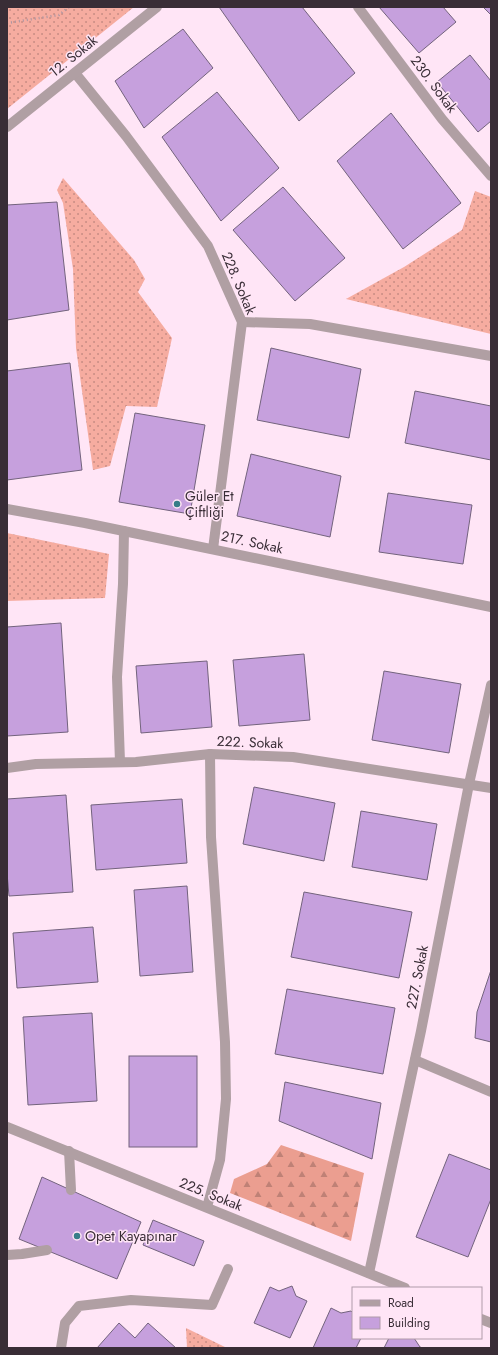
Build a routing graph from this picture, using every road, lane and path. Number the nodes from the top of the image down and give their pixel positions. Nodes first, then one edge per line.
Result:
1 (69, 7) edge
2 (157, 7) edge
3 (358, 7) edge
4 (7, 23) edge
5 (75, 73) junction
6 (7, 127) edge
7 (491, 176) edge
8 (242, 322) junction
9 (491, 356) edge
10 (7, 509) edge
11 (124, 530) junction
12 (213, 549) junction
13 (491, 607) edge
14 (491, 686) edge
15 (210, 754) junction
16 (120, 762) junction
17 (7, 768) edge
18 (469, 784) junction
19 (491, 788) edge
20 (415, 1060) junction
21 (491, 1092) edge
22 (7, 1126) edge
23 (69, 1151) junction
24 (71, 1190) dead end
25 (207, 1207) junction
26 (47, 1250) dead end
27 (7, 1254) edge
28 (228, 1269) dead end
29 (369, 1273) junction
30 (403, 1287) edge
31 (61, 1348) edge

1 - 4 path
2 - 5 street, 12. Sokak
3 - 7 street, 230. Sokak
5 - 6 street, 12. Sokak
5 - 8 street, 228. Sokak
8 - 9 street
8 - 12 street, 228. Sokak
10 - 11 street, 217. Sokak
11 - 12 street, 217. Sokak
11 - 16 street
12 - 13 street, 217. Sokak
14 - 18 street, 227. Sokak
15 - 16 street, 222. Sokak
15 - 18 street, 222. Sokak
15 - 25 street
16 - 17 street, 222. Sokak
18 - 19 street, 222. Sokak
18 - 20 street, 227. Sokak
20 - 21 street
20 - 29 street, 227. Sokak
22 - 23 street, 225. Sokak
23 - 24 street
23 - 25 street, 225. Sokak
25 - 29 street, 225. Sokak
26 - 27 street
28 - 31 street
29 - 30 street, 225. Sokak

